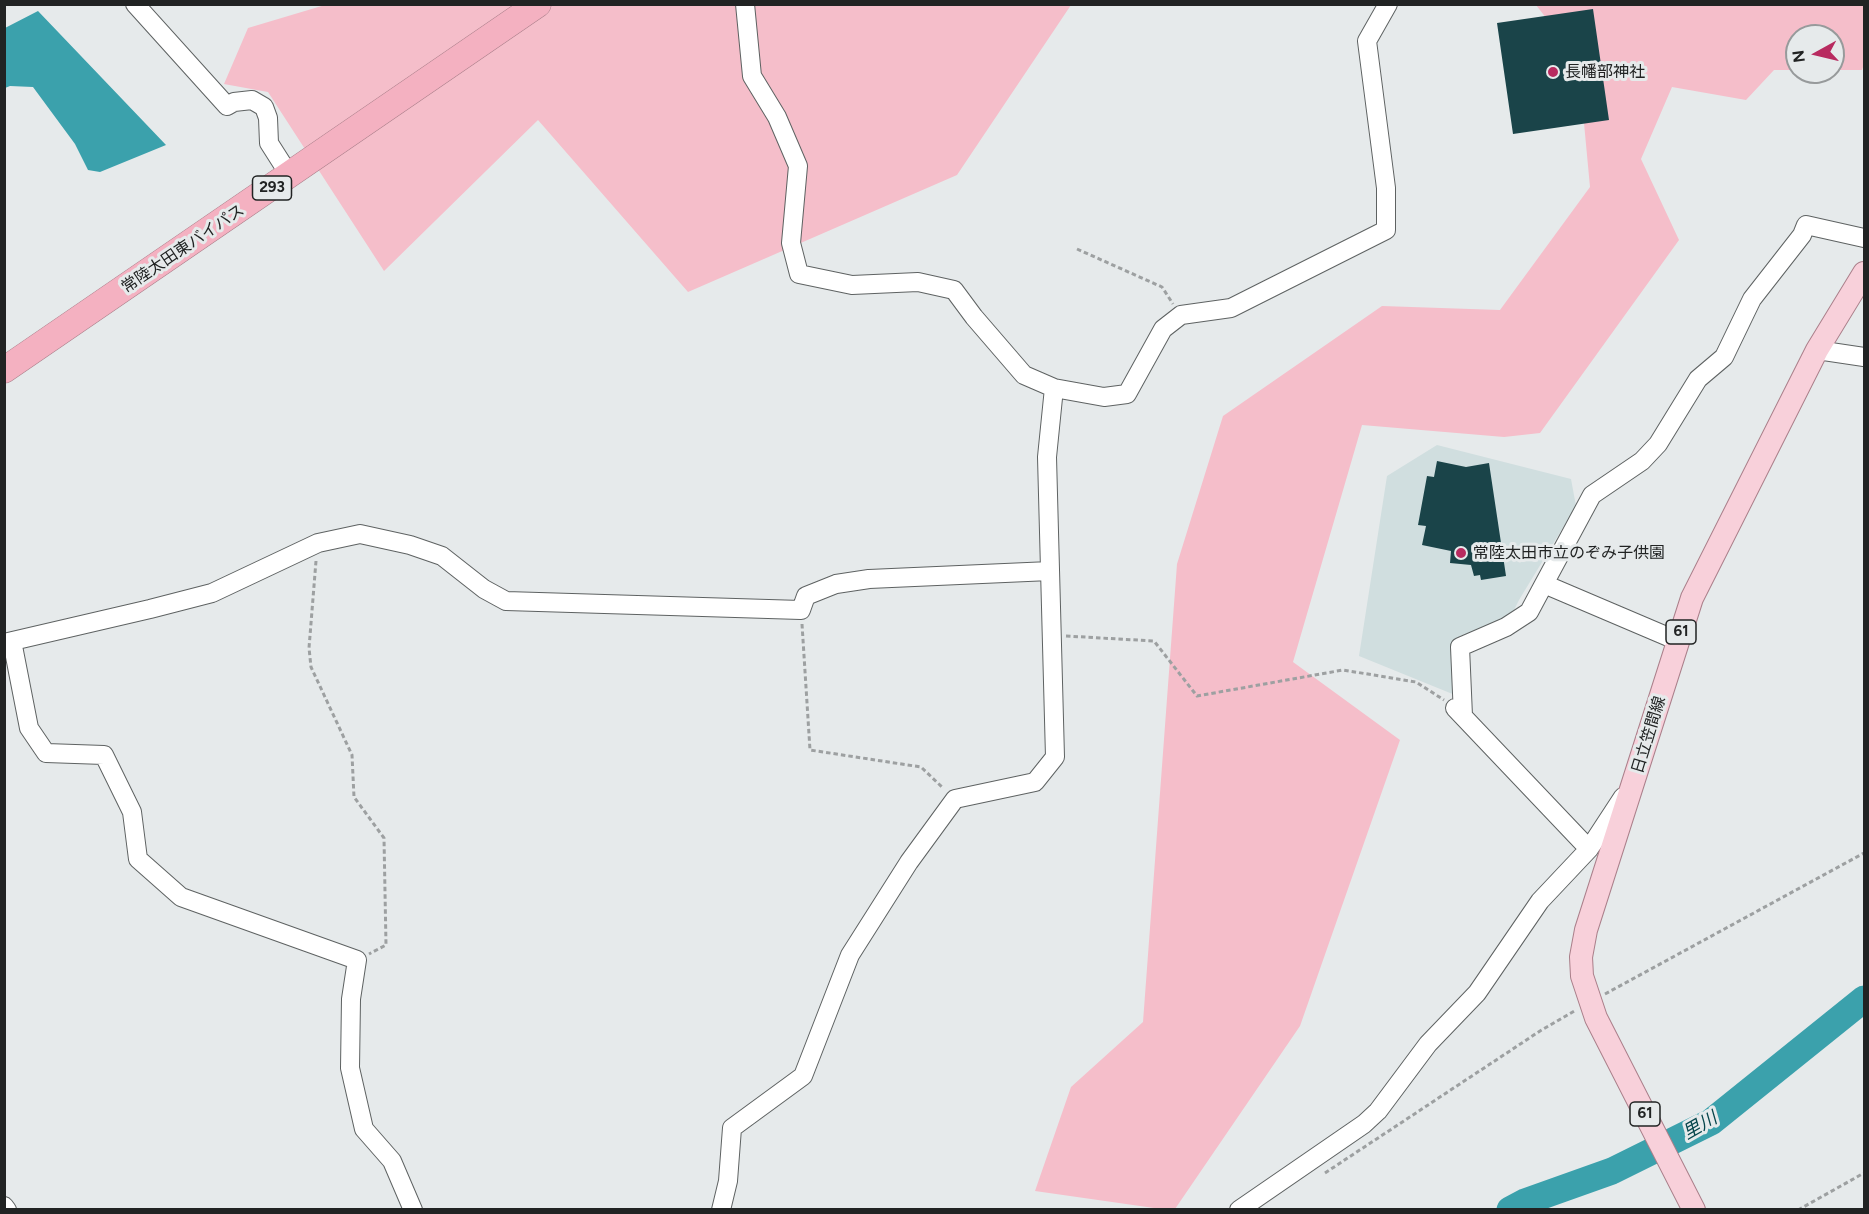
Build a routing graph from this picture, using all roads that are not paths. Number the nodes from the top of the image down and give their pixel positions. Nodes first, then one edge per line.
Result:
1 (135, 4) edge
2 (538, 4) edge
3 (745, 4) edge
4 (1388, 4) edge
5 (290, 176) junction
6 (1864, 238) edge
7 (1864, 273) edge
8 (1817, 350) junction
9 (1864, 357) edge
10 (4, 370) edge
11 (1054, 388) junction
12 (1050, 572) junction
13 (1544, 584) junction
14 (1678, 641) junction
15 (8, 642) edge
16 (1636, 778) junction
17 (1584, 854) junction
18 (1604, 874) junction
19 (4, 1206) edge
20 (7, 1209) edge
21 (414, 1209) edge
22 (721, 1209) edge
23 (1239, 1209) edge
24 (1694, 1209) edge

1 - 5 street
2 - 5 highway, 常陸太田東バイパス / 293
3 - 11 street
4 - 11 street
5 - 10 highway, 常陸太田東バイパス / 293
6 - 13 street
7 - 8 main road, 日立笠間線 / 61
8 - 9 street
8 - 14 main road, 日立笠間線 / 61
11 - 12 street
12 - 15 street
12 - 22 street
13 - 14 street
13 - 17 street
14 - 16 main road, 日立笠間線 / 61
15 - 21 street
16 - 17 street
16 - 18 main road, 日立笠間線 / 61
17 - 18 street
17 - 23 street
18 - 24 main road, 日立笠間線 / 61
19 - 20 street

